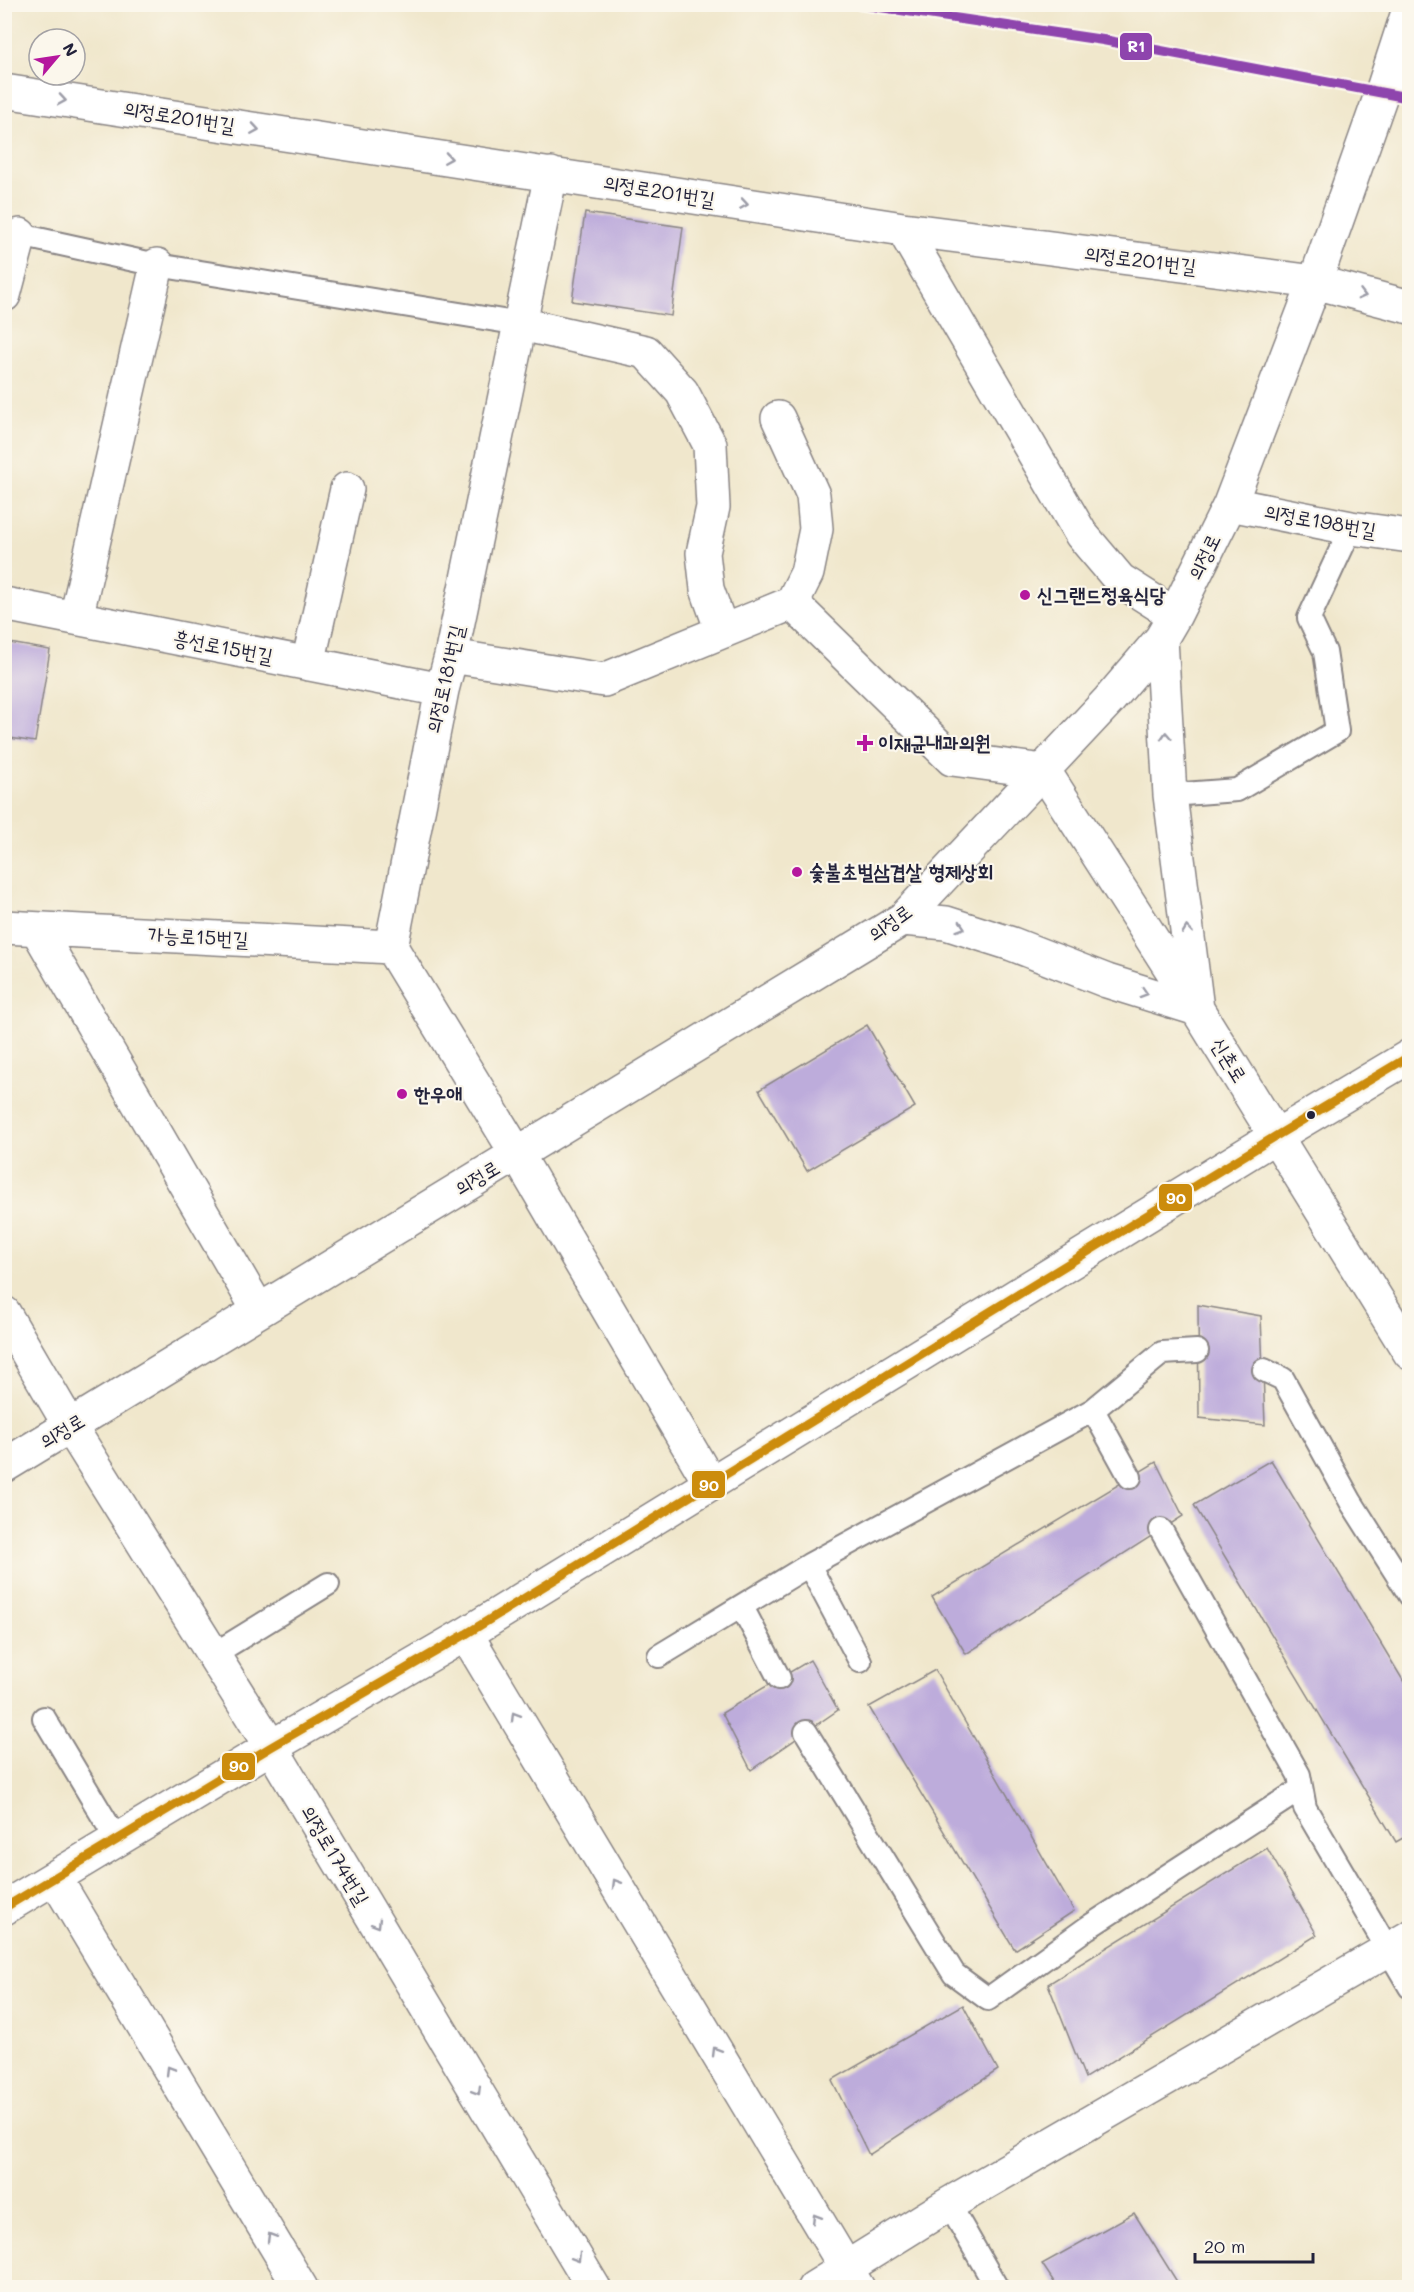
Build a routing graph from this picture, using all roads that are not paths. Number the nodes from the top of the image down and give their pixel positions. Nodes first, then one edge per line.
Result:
1 (1410, 6) edge
2 (4, 91) edge
3 (551, 174) junction
4 (903, 229) junction
5 (12, 234) edge
6 (157, 266) junction
7 (1315, 282) junction
8 (4, 295) edge
9 (1410, 307) edge
10 (521, 324) junction
11 (778, 418) dead end
12 (347, 489) dead end
13 (1230, 504) junction
14 (1351, 528) junction
15 (1410, 536) edge
16 (4, 603) edge
17 (792, 603) junction
18 (76, 618) junction
19 (1168, 627) junction
20 (722, 631) junction
21 (451, 656) junction
22 (308, 664) junction
23 (442, 690) junction
24 (1044, 771) junction
25 (1170, 795) junction
26 (903, 919) junction
27 (4, 927) edge
28 (37, 929) junction
29 (391, 946) junction
30 (1197, 1009) junction
31 (1410, 1056) edge
32 (1276, 1136) junction
33 (516, 1154) junction
34 (259, 1311) junction
35 (4, 1313) edge
36 (1197, 1351) dead end
37 (1410, 1353) edge
38 (1264, 1370) dead end
39 (1093, 1410) junction
40 (70, 1426) junction
41 (4, 1466) edge
42 (1130, 1477) dead end
43 (710, 1484) junction
44 (1161, 1530) dead end
45 (809, 1565) junction
46 (328, 1584) dead end
47 (1410, 1595) edge
48 (742, 1607) junction
49 (466, 1634) junction
50 (214, 1654) junction
51 (659, 1656) dead end
52 (860, 1660) dead end
53 (779, 1678) dead end
54 (44, 1718) dead end
55 (806, 1732) dead end
56 (271, 1747) junction
57 (1301, 1790) junction
58 (117, 1840) junction
59 (54, 1878) junction
60 (4, 1908) edge
61 (1399, 1943) edge
62 (1410, 1987) edge
63 (949, 2204) junction
64 (852, 2278) edge
65 (301, 2288) edge
66 (594, 2288) edge
67 (814, 2288) edge
68 (997, 2288) edge

1 - 7 street, 의정로
2 -> 3 street, 의정로201번길
3 -> 4 street, 의정로201번길
3 - 10 street, 의정로181번길
4 - 7 street, 의정로201번길
4 - 19 street
5 - 6 lane
5 - 8 street
6 - 10 lane
6 - 18 street
7 -> 9 street, 의정로201번길
7 - 13 street, 의정로
10 - 20 street
10 - 21 street, 의정로181번길
11 - 17 street
12 - 22 street
13 - 14 street, 의정로198번길
13 - 19 street, 의정로
14 - 15 street, 의정로198번길
14 - 25 lane
16 - 18 street, 흥선로15번길
17 - 20 street
17 - 24 street
18 - 22 street, 흥선로15번길
19 - 24 street, 의정로
25 -> 19 street
20 - 21 street
21 - 23 street, 의정로181번길
22 - 23 street, 흥선로15번길
23 - 29 street, 의정로181번길
24 - 26 street, 의정로
24 - 30 street, 신촌로
30 -> 25 street
26 -> 30 street
26 - 33 street, 의정로
27 - 28 street, 가능로15번길
28 - 29 street, 가능로15번길
28 - 34 street
29 - 33 street
30 - 32 street, 신촌로
31 - 32 street
32 - 37 street, 신촌로
32 - 43 street
33 - 34 street, 의정로
33 - 43 street
34 - 40 street, 의정로
35 - 40 street, 의정로174번길
36 - 39 lane
38 - 47 lane
39 - 42 lane
39 - 45 lane
40 - 41 street, 의정로
40 - 50 street, 의정로174번길
43 - 49 street
44 - 57 lane
45 - 48 lane
45 - 52 lane
46 - 50 lane
48 - 51 lane
48 - 53 lane
49 - 56 street
64 -> 49 street
50 - 56 street, 의정로174번길
54 - 58 lane
55 - 57 lane
56 - 58 street
56 -> 66 street, 의정로174번길
57 - 61 lane
58 - 59 street
59 - 60 street
65 -> 59 street
61 - 62 lane
61 - 63 street
63 - 64 street
63 - 68 lane
64 - 67 street

